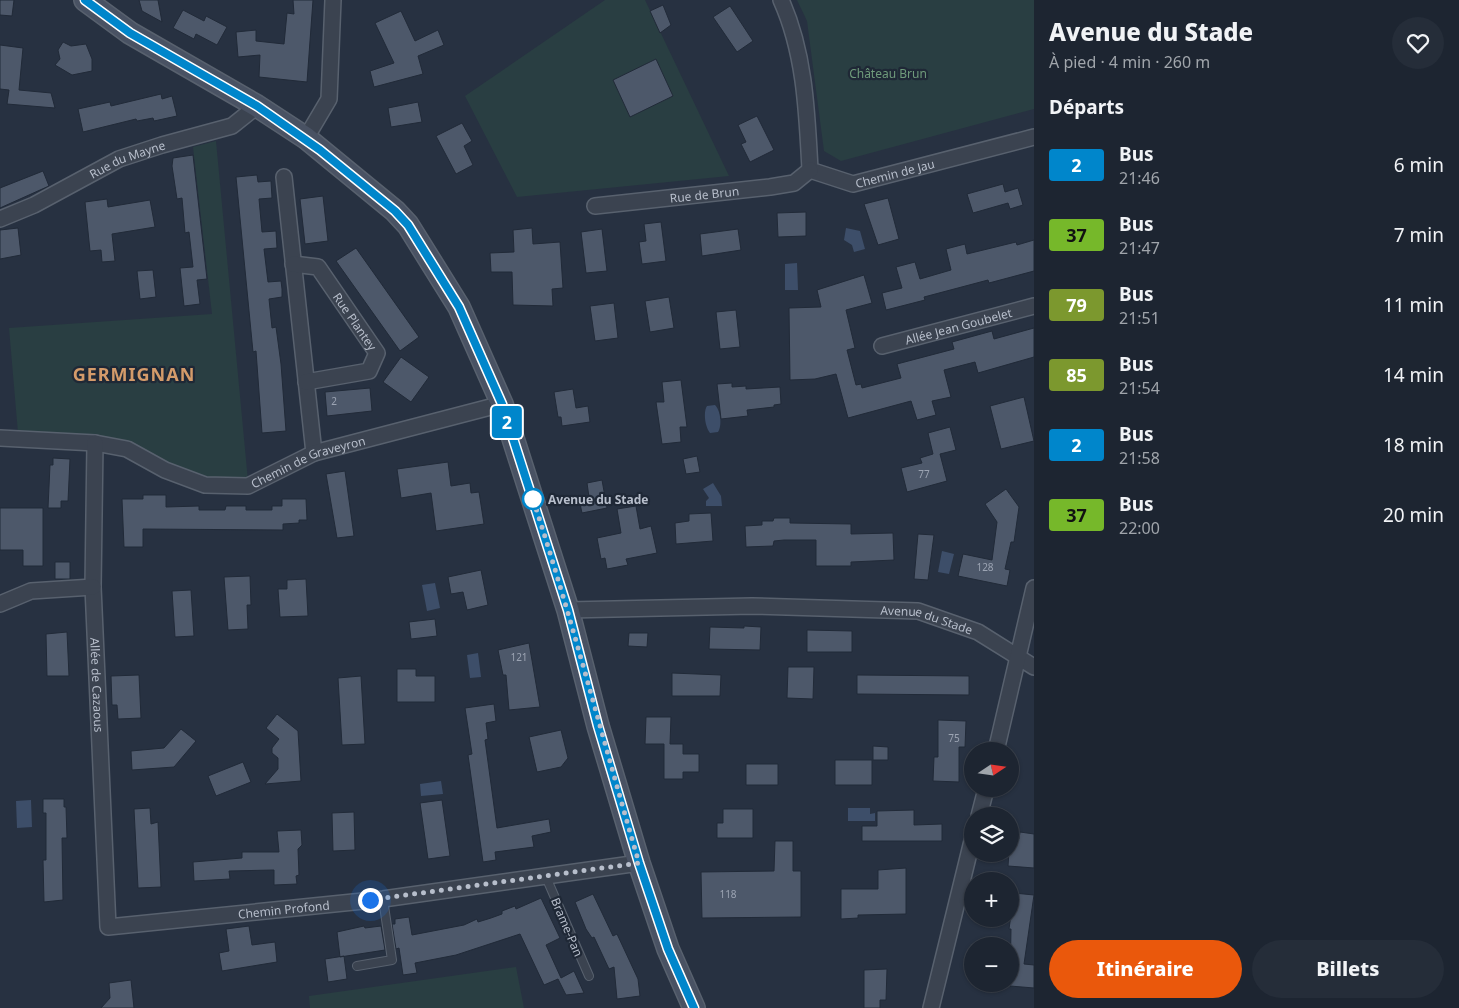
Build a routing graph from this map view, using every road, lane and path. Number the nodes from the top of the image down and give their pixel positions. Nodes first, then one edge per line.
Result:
1 (85, 0) edge
2 (333, 0) edge
3 (781, 0) edge
4 (257, 106) junction
5 (1034, 137) edge
6 (306, 138) junction
7 (810, 170) junction
8 (284, 177) dead end
9 (595, 206) dead end
10 (0, 218) edge
11 (293, 264) junction
12 (1034, 306) edge
13 (882, 346) dead end
14 (306, 382) junction
15 (502, 404) junction
16 (0, 438) edge
17 (95, 443) junction
18 (314, 454) junction
19 (93, 587) junction
20 (1034, 588) edge
21 (0, 604) edge
22 (568, 610) junction
23 (1019, 658) junction
24 (1034, 667) edge
25 (998, 742) edge
26 (967, 862) edge
27 (639, 863) junction
28 (546, 877) junction
29 (383, 899) junction
30 (108, 927) joint
31 (357, 966) dead end
32 (589, 976) dead end
33 (694, 1008) edge
34 (931, 1008) edge

1 - 4 main road
2 - 6 street
3 - 7 street
4 - 6 main road
4 - 10 street, Rue du Mayne
5 - 7 street, Chemin de Jau
6 - 15 main road
7 - 9 street, Rue de Brun
8 - 11 street
11 - 14 street
11 - 14 street, Rue Plantey
12 - 13 street, Allée Jean Goubelet
14 - 18 street
15 - 18 street, Chemin de Graveyron
15 - 22 main road
16 - 17 street, Chemin de Graveyron
17 - 18 street, Chemin de Graveyron
17 - 19 street, Allée de Cazaous
19 - 21 street
19 - 30 street, Allée de Cazaous
20 - 23 street
22 - 23 street, Avenue du Stade
22 - 27 main road
23 - 24 street, Avenue du Stade
23 - 25 street
26 - 34 street
27 - 28 street, Chemin Profond
27 - 33 main road
28 - 29 street, Chemin Profond
28 - 32 lane, Brame-Pan
29 - 30 street, Chemin Profond
29 - 31 lane

